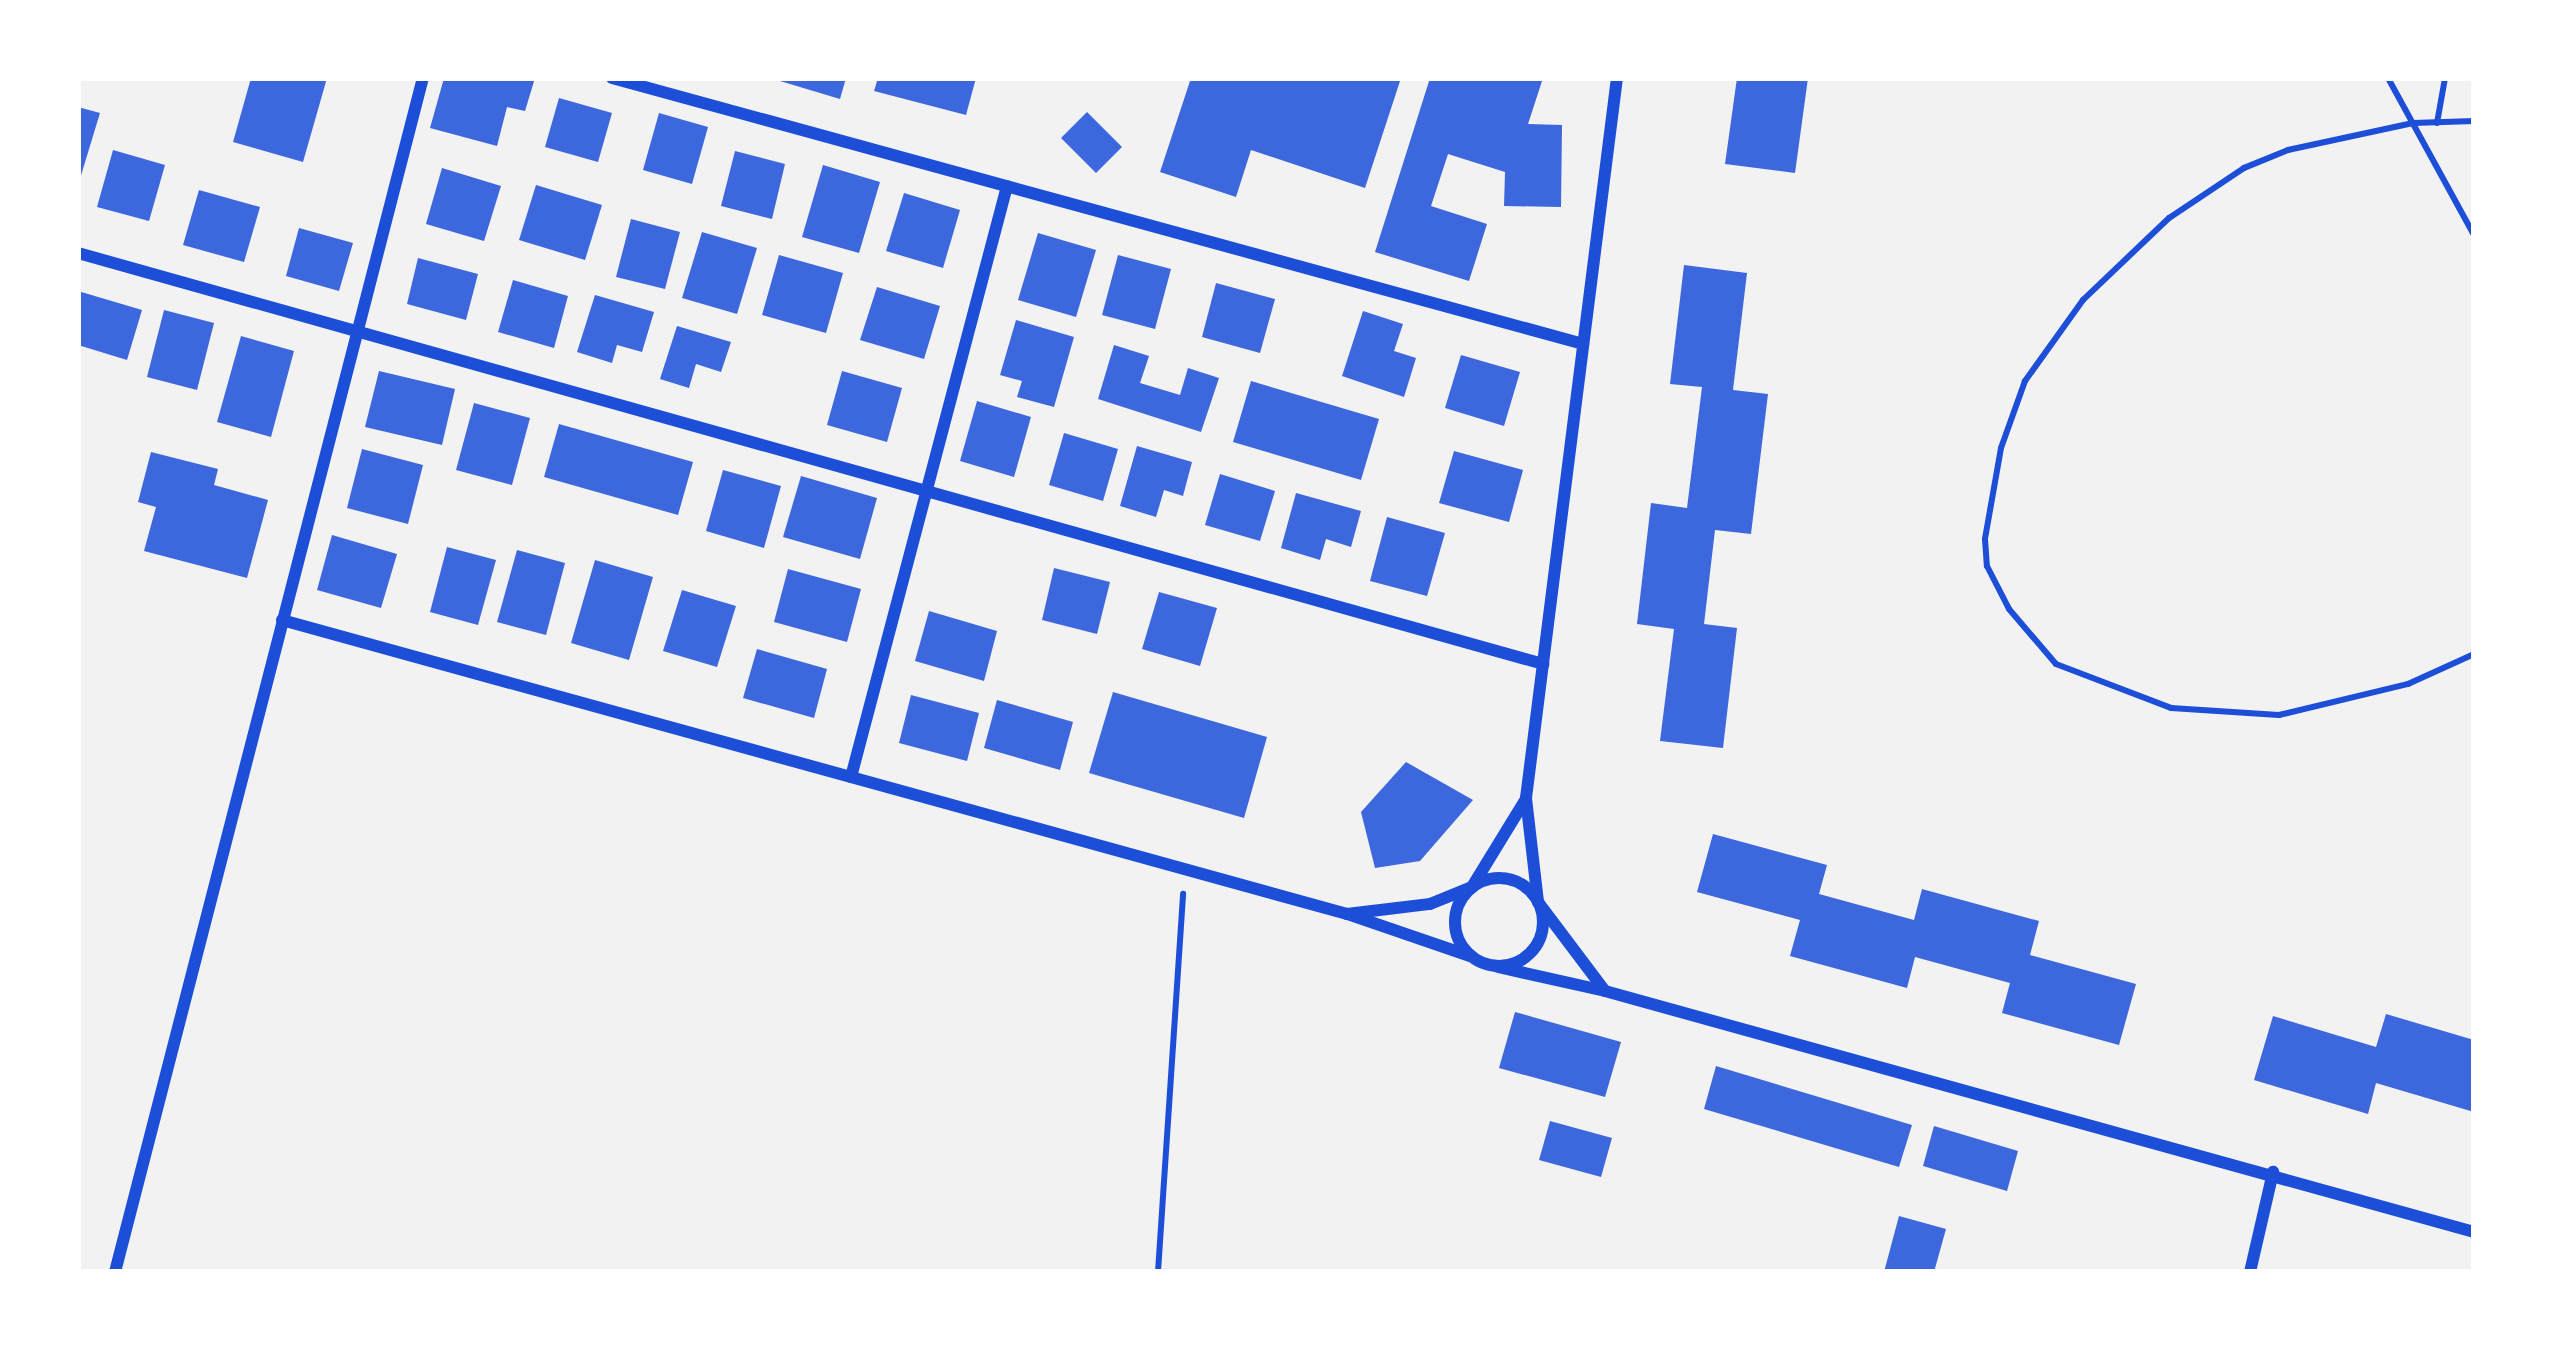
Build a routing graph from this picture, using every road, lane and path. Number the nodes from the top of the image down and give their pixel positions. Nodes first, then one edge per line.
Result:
1 (423, 78) edge
2 (612, 78) edge
3 (1617, 78) edge
4 (2388, 78) edge
5 (2445, 78) edge
6 (2474, 121) edge
7 (2413, 123) junction
8 (2438, 123) junction
9 (1007, 186) junction
10 (2474, 235) edge
11 (78, 253) edge
12 (358, 328) junction
13 (1583, 344) junction
14 (928, 486) junction
15 (283, 620) junction
16 (2474, 654) edge
17 (1543, 664) junction
18 (851, 778) junction
19 (1526, 798) junction
20 (1197, 873) junction
21 (1472, 887) junction
22 (1538, 902) junction
23 (1347, 914) junction
24 (1470, 956) junction
25 (1498, 967) junction
26 (1605, 991) junction
27 (2273, 1172) junction
28 (2474, 1232) edge
29 (115, 1272) edge
30 (1158, 1272) edge
31 (2250, 1272) edge

1 - 12 street
2 - 9 street
3 - 13 street
4 - 7 path
5 - 8 path
6 - 8 path
7 - 8 path
7 - 10 path
7 - 16 path
9 - 13 street
9 - 14 street
11 - 12 street
12 - 14 street
12 - 15 street
13 - 17 street
14 - 17 street
14 - 18 street
15 - 18 street
15 - 29 street
17 - 19 street
18 - 20 street
19 - 21 street
19 - 22 street
20 - 23 street
20 - 30 path
21 - 22 street
21 - 23 street
21 - 24 street
22 - 25 street
22 - 26 street
23 - 24 street
24 - 25 street
25 - 26 street
26 - 27 street
27 - 28 street
27 - 31 street

